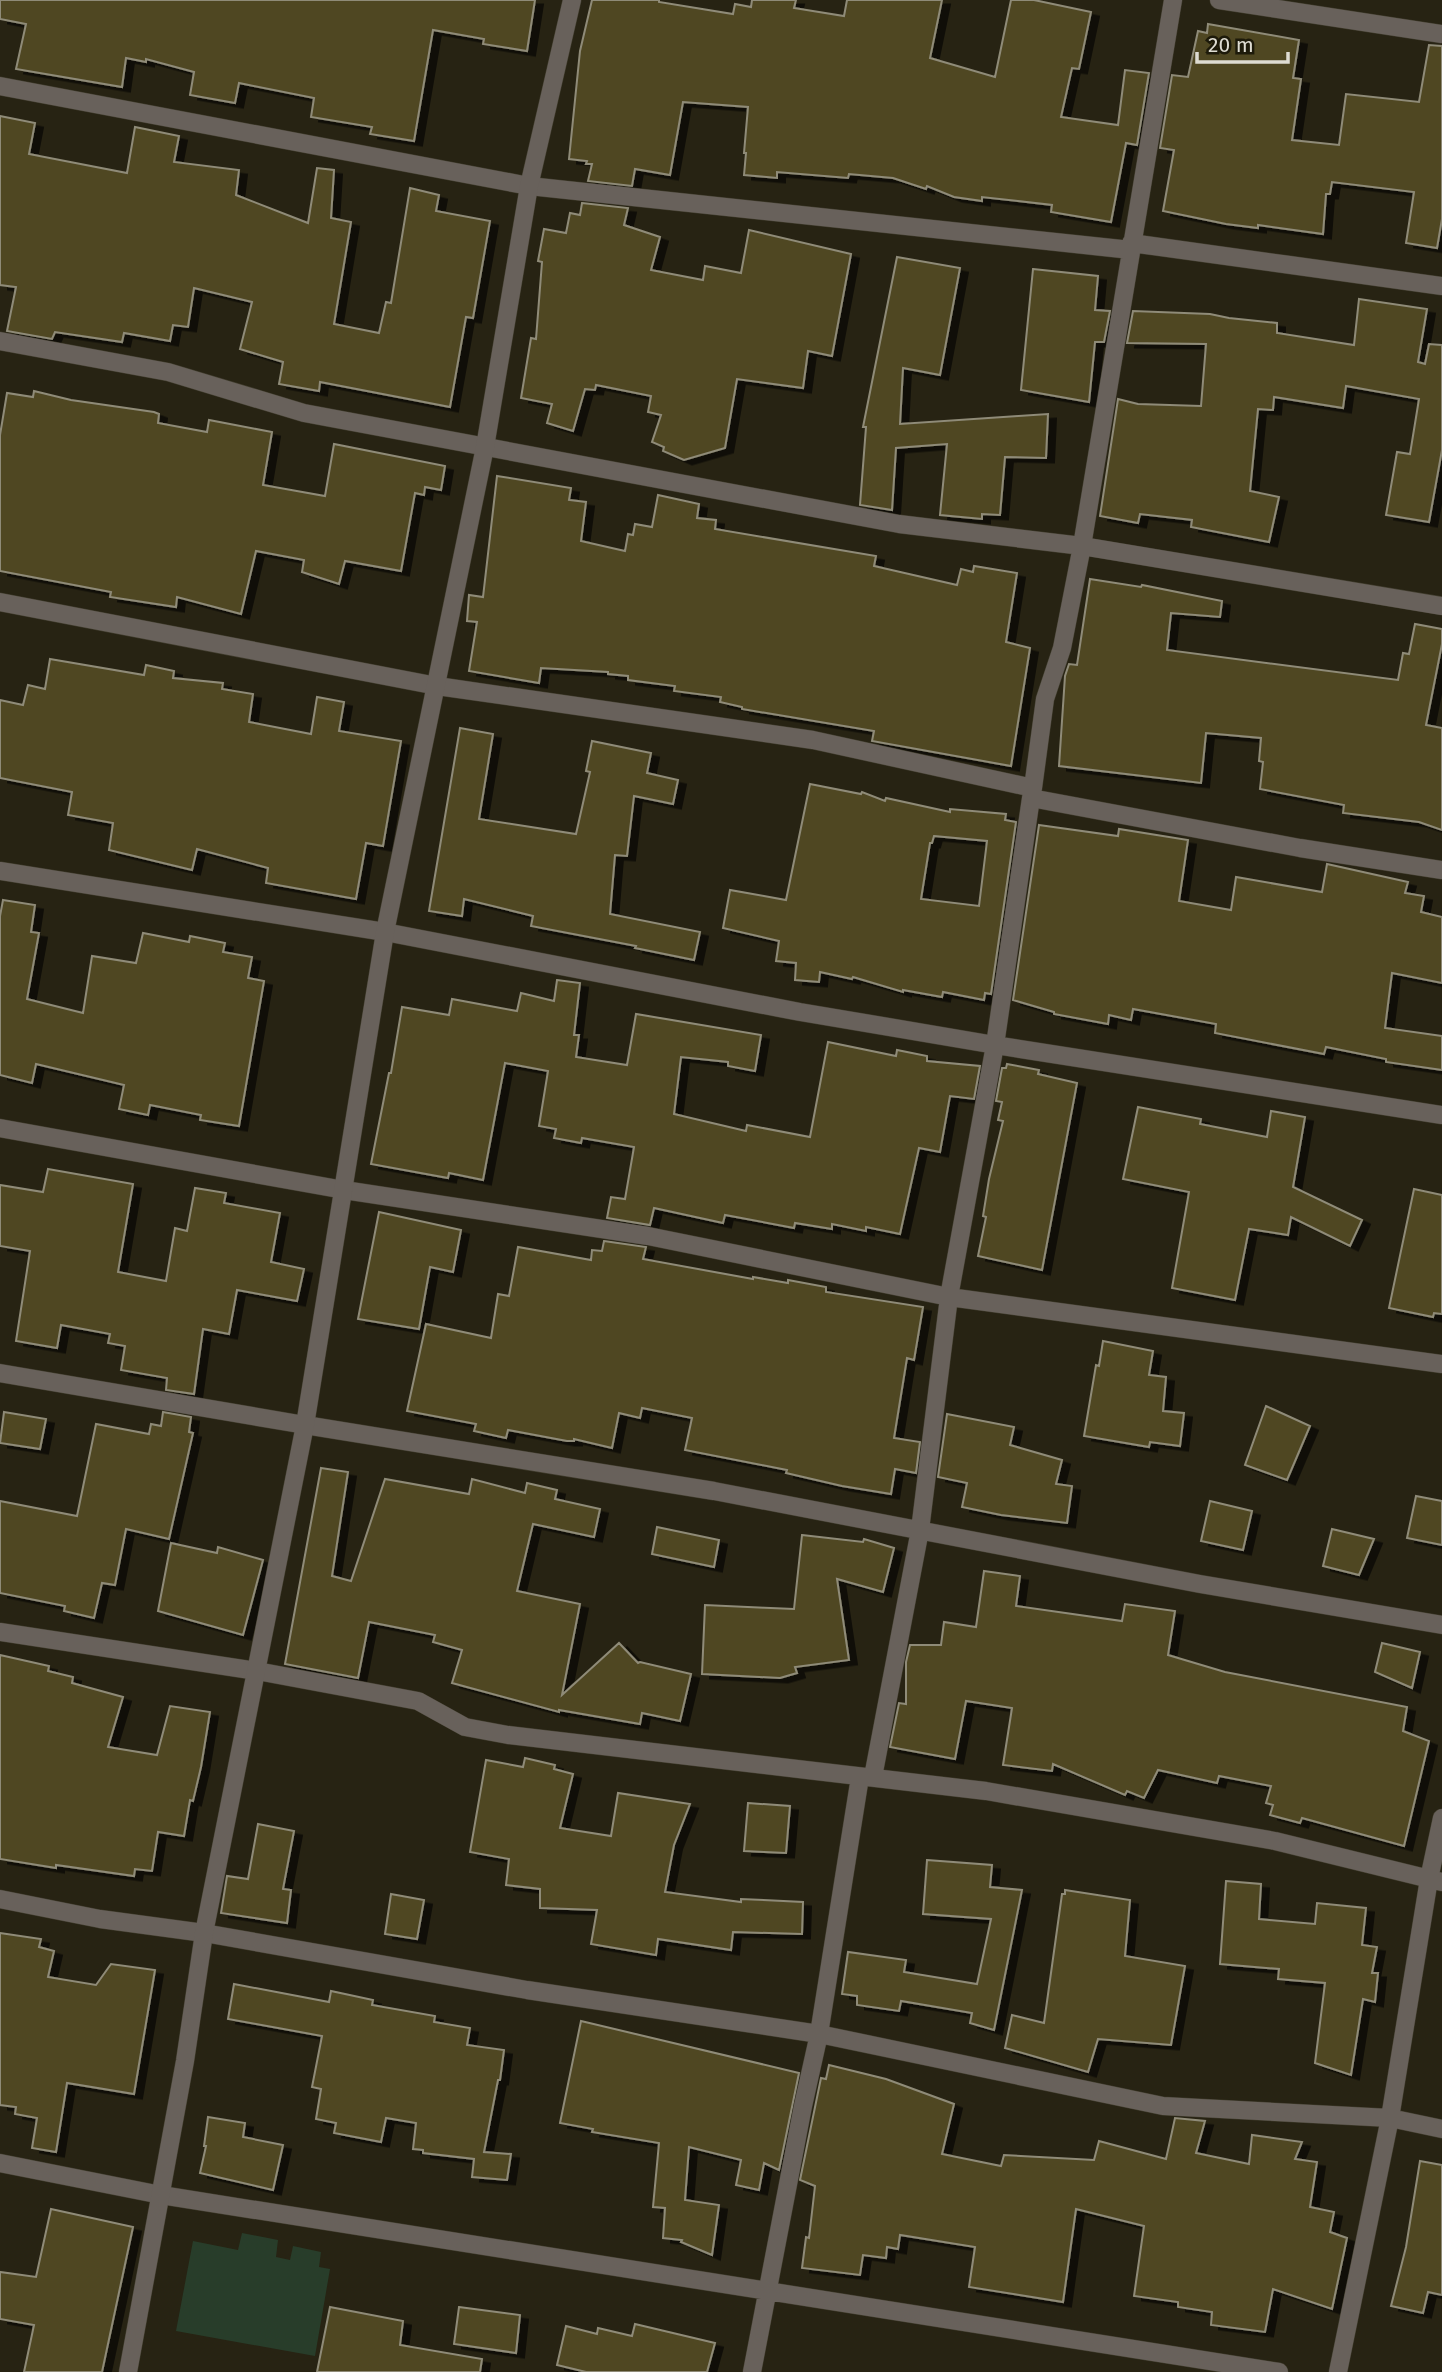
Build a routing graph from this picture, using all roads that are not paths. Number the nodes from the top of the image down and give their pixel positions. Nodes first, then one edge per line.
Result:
1 (572, 0) edge
2 (1173, 0) edge
3 (1219, 0) edge
4 (1442, 34) edge
5 (0, 86) edge
6 (529, 186) junction
7 (1131, 246) junction
8 (1442, 286) edge
9 (0, 341) edge
10 (485, 447) junction
11 (1082, 546) junction
12 (0, 602) edge
13 (1442, 606) edge
14 (437, 686) junction
15 (1032, 793) junction
16 (1442, 870) edge
17 (0, 871) edge
18 (385, 932) junction
19 (995, 1045) junction
20 (1442, 1115) edge
21 (0, 1128) edge
22 (344, 1190) junction
23 (949, 1297) junction
24 (1442, 1364) edge
25 (0, 1373) edge
26 (305, 1425) junction
27 (920, 1530) junction
28 (1442, 1625) edge
29 (0, 1632) edge
30 (257, 1671) junction
31 (866, 1777) junction
32 (1442, 1818) edge
33 (1436, 1880) edge
34 (0, 1899) edge
35 (204, 1933) junction
36 (819, 2034) junction
37 (1390, 2118) junction
38 (1442, 2129) edge
39 (0, 2164) edge
40 (160, 2194) junction
41 (769, 2293) junction
42 (128, 2372) edge
43 (752, 2372) edge
44 (1279, 2372) edge
45 (1338, 2372) edge

1 - 6 street
2 - 7 street
3 - 4 street
5 - 6 street
6 - 7 street
6 - 10 street
7 - 8 street
7 - 11 street
9 - 10 street
10 - 11 street
10 - 14 street
11 - 13 street
11 - 15 street
12 - 14 street
14 - 15 street
14 - 18 street
15 - 16 street
15 - 19 street
17 - 18 street
18 - 19 street
18 - 22 street
19 - 20 street
19 - 23 street
21 - 22 street
22 - 23 street
22 - 26 street
23 - 24 street
23 - 27 street
25 - 26 street
26 - 27 street
26 - 30 street
27 - 28 street
27 - 31 street
29 - 30 street
30 - 31 street
30 - 35 street
31 - 33 street
31 - 36 street
32 - 33 street
33 - 37 street
34 - 35 street
35 - 36 street
35 - 40 street
36 - 37 street
36 - 41 street
37 - 38 street
37 - 45 street
39 - 40 street
40 - 41 street
40 - 42 street
41 - 43 street
41 - 44 street

